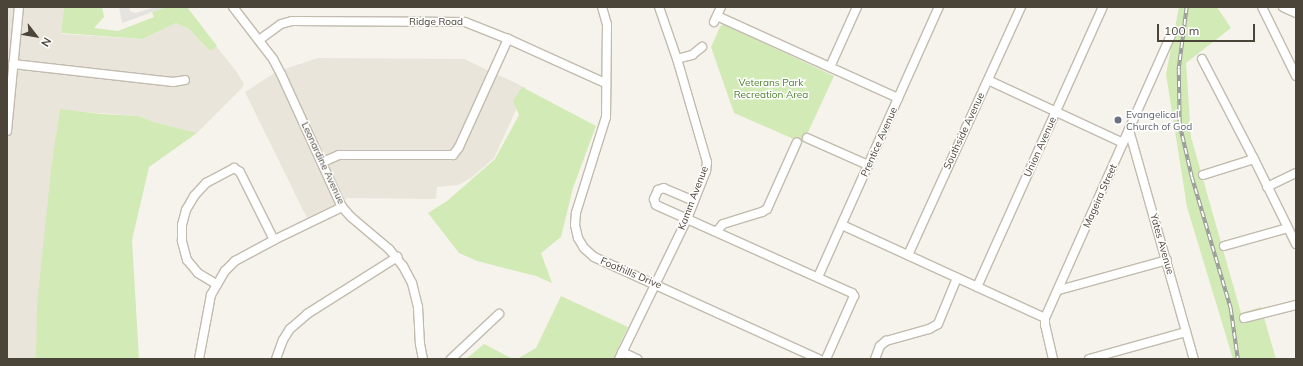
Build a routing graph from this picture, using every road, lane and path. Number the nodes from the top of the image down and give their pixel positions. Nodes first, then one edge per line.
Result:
1 (19, 7) edge
2 (233, 7) edge
3 (602, 7) edge
4 (660, 7) edge
5 (721, 7) edge
6 (857, 7) edge
7 (939, 7) edge
8 (1021, 7) edge
9 (1103, 7) edge
10 (1262, 7) edge
11 (1284, 7) edge
12 (1296, 13) edge
13 (1171, 35) dead end
14 (508, 39) junction
15 (259, 40) junction
16 (702, 47) dead end
17 (677, 59) junction
18 (1202, 59) dead end
19 (13, 64) junction
20 (830, 67) junction
21 (1296, 76) edge
22 (185, 80) dead end
23 (988, 80) junction
24 (605, 83) junction
25 (898, 98) junction
26 (1056, 111) junction
27 (1129, 130) junction
28 (7, 131) edge
29 (807, 138) dead end
30 (797, 142) dead end
31 (1123, 143) junction
32 (1254, 159) junction
33 (323, 162) junction
34 (868, 165) junction
35 (1296, 173) edge
36 (1203, 175) dead end
37 (1267, 187) junction
38 (694, 201) junction
39 (342, 207) junction
40 (687, 219) junction
41 (842, 226) junction
42 (1288, 228) junction
43 (716, 231) junction
44 (274, 240) junction
45 (1296, 244) edge
46 (1224, 246) dead end
47 (908, 255) junction
48 (397, 257) junction
49 (1167, 260) junction
50 (818, 277) junction
51 (957, 278) junction
52 (216, 284) junction
53 (656, 284) junction
54 (977, 287) junction
55 (1059, 290) junction
56 (1296, 305) edge
57 (499, 314) dead end
58 (1045, 318) junction
59 (1244, 318) dead end
60 (1186, 332) junction
61 (620, 356) edge
62 (198, 359) edge
63 (276, 359) edge
64 (423, 359) edge
65 (451, 359) edge
66 (637, 359) edge
67 (819, 359) edge
68 (826, 359) edge
69 (875, 359) edge
70 (1053, 359) edge
71 (1089, 359) edge
72 (1194, 359) edge

1 - 19 street
2 - 15 street, Leonardine Avenue
3 - 24 street, Foothills Drive
4 - 17 street, Kamm Avenue
5 - 20 street
6 - 20 street
7 - 25 street, Prentice Avenue
8 - 23 street, Southside Avenue
9 - 26 street, Union Avenue
10 - 21 street
11 - 12 street
13 - 27 street, Mageira Street
14 - 15 street, Ridge Road
14 - 24 street, Ridge Road
14 - 33 street
15 - 33 street, Leonardine Avenue
16 - 17 street
17 - 38 street, Kamm Avenue
18 - 32 street
19 - 22 street
19 - 28 street
20 - 25 street
23 - 26 street
23 - 47 street, Southside Avenue
24 - 53 street, Foothills Drive
25 - 34 street, Prentice Avenue
26 - 31 street
26 - 54 street, Union Avenue
27 - 31 street, Mageira Street
27 - 49 street, Yates Avenue
29 - 34 street
30 - 43 street
31 - 55 street, Mageira Street
32 - 36 street
32 - 37 street
33 - 39 street, Leonardine Avenue
34 - 41 street, Prentice Avenue
35 - 37 street
37 - 42 street
38 - 40 street, Kamm Avenue
38 - 40 street
39 - 44 street
39 - 48 street, Leonardine Avenue
40 - 43 street
40 - 53 street, Kamm Avenue
41 - 47 street
41 - 50 street, Prentice Avenue
42 - 45 street
42 - 46 street
43 - 50 street
44 - 52 street
44 - 52 street
47 - 51 street
48 - 63 street
48 - 64 street, Leonardine Avenue
49 - 55 street
49 - 60 street, Yates Avenue
50 - 68 street
51 - 54 street
51 - 69 street
52 - 62 street
53 - 61 street, Kamm Avenue
53 - 67 street, Foothills Drive
54 - 58 street
55 - 58 street, Mageira Street
56 - 59 street
57 - 65 street
58 - 70 street
60 - 71 street
60 - 72 street, Yates Avenue
61 - 66 street

